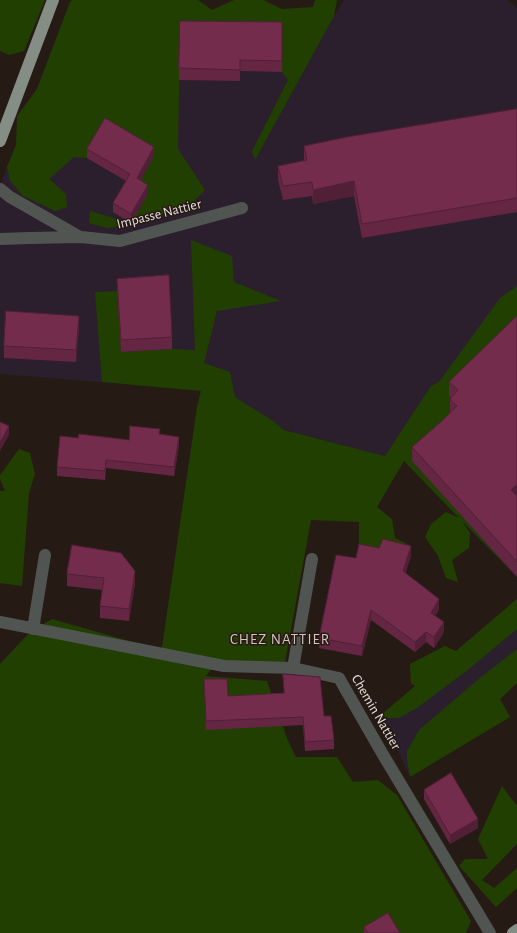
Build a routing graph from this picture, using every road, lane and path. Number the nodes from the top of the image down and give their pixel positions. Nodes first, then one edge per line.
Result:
1 (53, 0) edge
2 (0, 141) edge
3 (0, 189) edge
4 (242, 208) dead end
5 (81, 238) junction
6 (0, 239) edge
7 (45, 556) dead end
8 (312, 559) dead end
9 (0, 622) edge
10 (33, 628) junction
11 (293, 668) junction
12 (517, 930) edge
13 (490, 933) edge
14 (513, 933) edge

1 - 2 main road
3 - 5 street, Impasse Nattier
4 - 5 street, Impasse Nattier
5 - 6 street, Impasse Nattier
7 - 10 street
8 - 11 street
9 - 10 street, Chemin Nattier
10 - 11 street, Chemin Nattier
11 - 13 street, Chemin Nattier
12 - 14 main road

